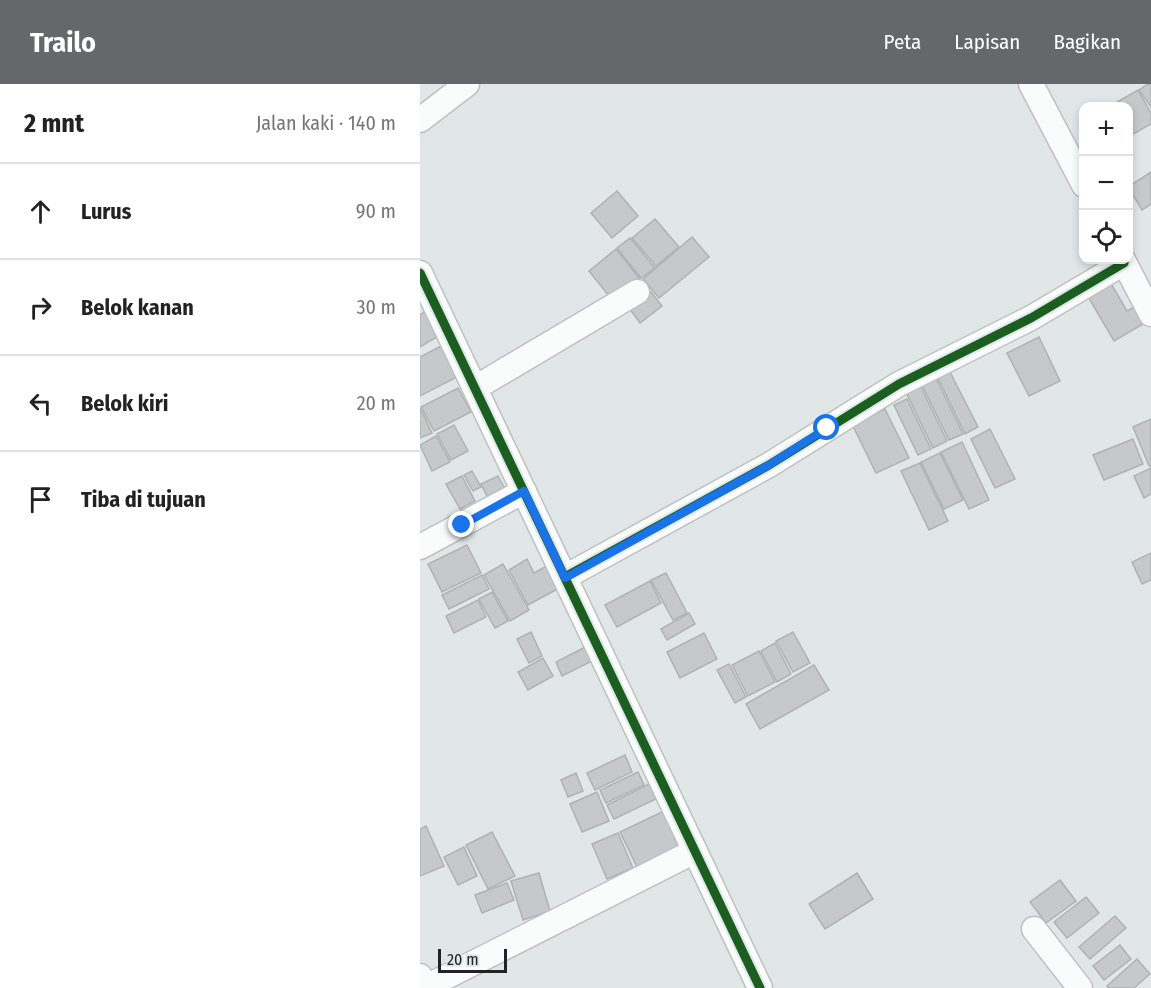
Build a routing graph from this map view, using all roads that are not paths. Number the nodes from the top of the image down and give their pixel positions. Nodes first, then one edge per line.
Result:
1 (467, 84) edge
2 (1031, 84) edge
3 (420, 120) edge
4 (1079, 177) edge
5 (1119, 264) edge
6 (1126, 264) edge
7 (420, 273) edge
8 (636, 292) dead end
9 (1151, 314) edge
10 (475, 388) junction
11 (524, 491) junction
12 (420, 547) edge
13 (565, 578) junction
14 (695, 851) junction
15 (1034, 930) dead end
16 (424, 984) edge
17 (760, 987) edge
18 (1080, 988) edge

1 - 3 street
2 - 4 street
5 - 13 street
6 - 9 street
7 - 10 street
8 - 10 street
10 - 11 street
11 - 12 street
11 - 13 street
13 - 14 street
14 - 16 street
14 - 17 street
15 - 18 street

